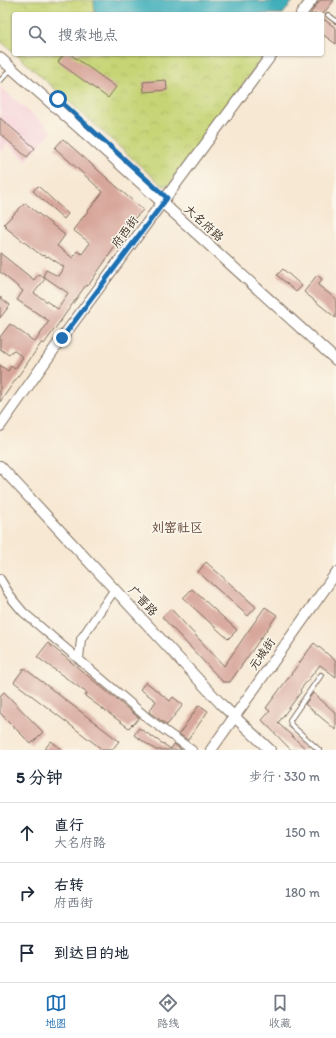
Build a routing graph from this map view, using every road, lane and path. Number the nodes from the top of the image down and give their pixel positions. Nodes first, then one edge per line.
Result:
1 (312, 0) edge
2 (303, 12) edge
3 (328, 15) dead end
4 (336, 21) edge
5 (0, 50) edge
6 (271, 56) edge
7 (0, 58) edge
8 (12, 68) junction
9 (0, 81) edge
10 (165, 200) junction
11 (336, 351) edge
12 (336, 360) edge
13 (0, 426) edge
14 (0, 466) edge
15 (336, 573) edge
16 (0, 579) edge
17 (115, 589) junction
18 (79, 659) junction
19 (321, 675) dead end
20 (234, 716) junction
21 (192, 750) edge
22 (211, 750) edge
23 (270, 750) edge
24 (319, 750) edge

1 - 2 street
3 - 4 lane
5 - 10 street, 大名府路
6 - 10 street, 府西街
7 - 8 street, 大名府路
8 - 9 lane
8 - 10 street, 大名府路
10 - 11 street, 大名府路
10 - 12 street, 大名府路
10 - 13 street, 府西街
14 - 17 street, 广晋路
15 - 20 street, 元城街
16 - 18 street
17 - 18 street
17 - 20 street, 广晋路
18 - 21 street
19 - 24 lane
20 - 22 street, 元城街
20 - 23 street, 广晋路

